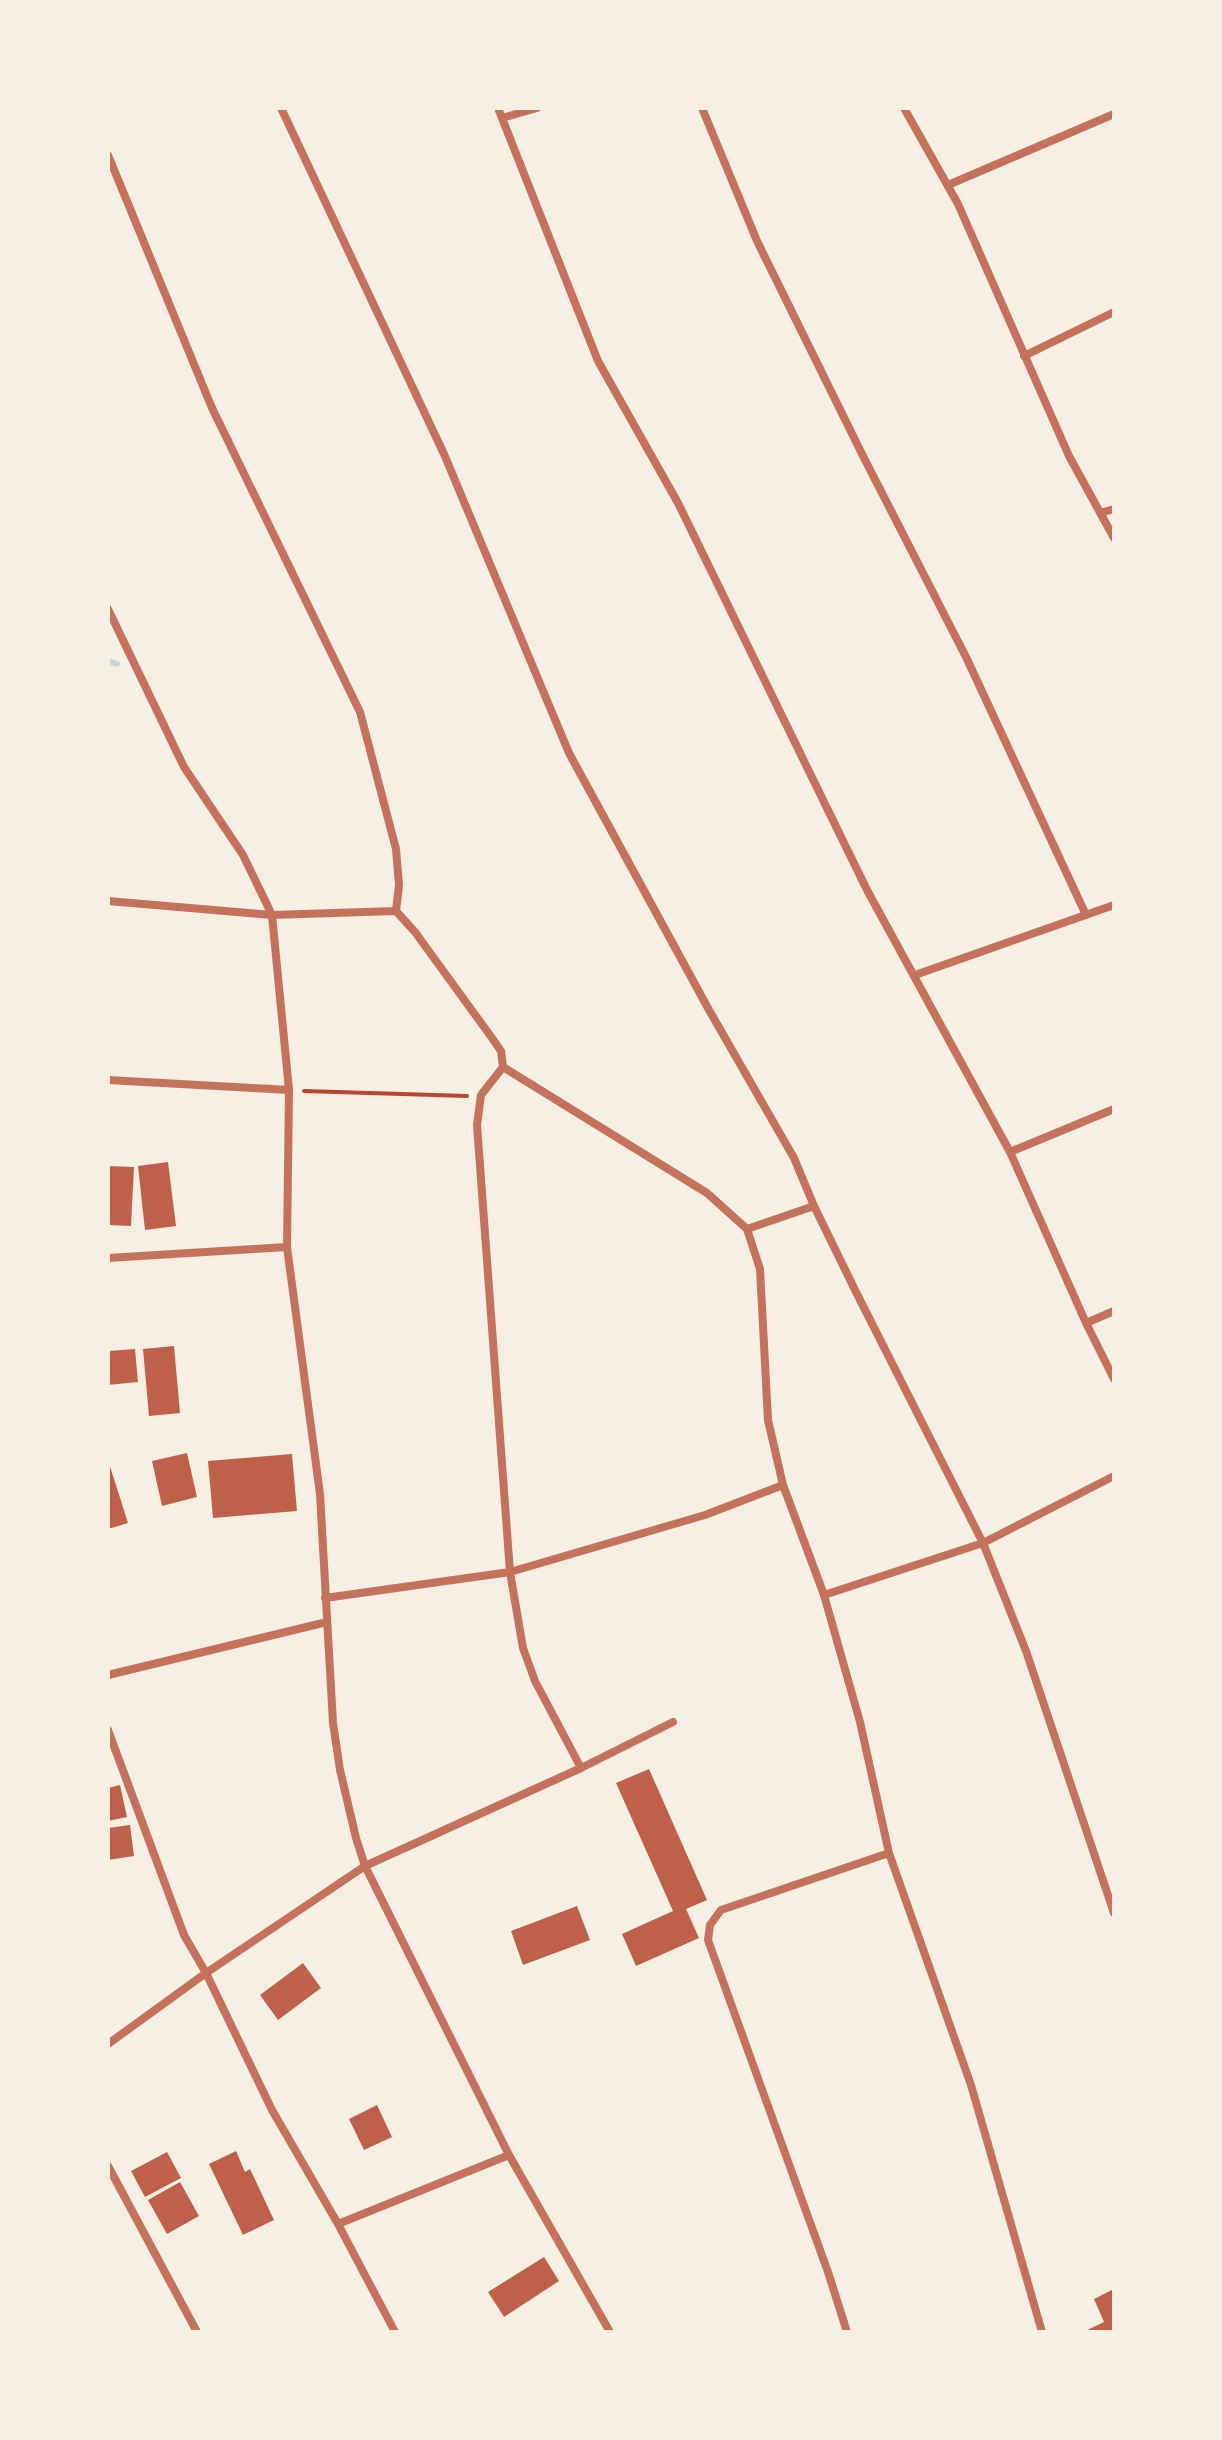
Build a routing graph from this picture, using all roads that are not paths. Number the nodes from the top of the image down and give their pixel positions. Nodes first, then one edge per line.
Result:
1 (281, 108) edge
2 (498, 108) edge
3 (537, 108) edge
4 (702, 108) edge
5 (904, 108) edge
6 (1114, 114) edge
7 (502, 118) junction
8 (108, 155) edge
9 (948, 185) junction
10 (1114, 312) edge
11 (1024, 356) junction
12 (1114, 509) edge
13 (1100, 513) junction
14 (1114, 538) edge
15 (108, 609) edge
16 (108, 901) edge
17 (1114, 905) edge
18 (396, 911) junction
19 (272, 915) junction
20 (1086, 915) junction
21 (915, 975) junction
22 (503, 1067) junction
23 (108, 1080) edge
24 (289, 1090) junction
25 (1114, 1109) edge
26 (1010, 1152) junction
27 (814, 1206) junction
28 (747, 1229) junction
29 (287, 1247) junction
30 (108, 1258) edge
31 (1114, 1311) edge
32 (1086, 1323) junction
33 (1114, 1379) edge
34 (1114, 1476) edge
35 (783, 1485) junction
36 (983, 1543) junction
37 (510, 1572) junction
38 (824, 1595) junction
39 (325, 1598) junction
40 (327, 1622) junction
41 (108, 1675) edge
42 (673, 1722) dead end
43 (108, 1730) edge
44 (581, 1768) junction
45 (889, 1853) junction
46 (365, 1866) junction
47 (1114, 1913) edge
48 (206, 1973) junction
49 (108, 2044) edge
50 (509, 2155) junction
51 (108, 2166) edge
52 (338, 2224) junction
53 (197, 2332) edge
54 (395, 2332) edge
55 (610, 2332) edge
56 (847, 2332) edge
57 (1042, 2332) edge

1 - 27 street
2 - 7 street
3 - 7 street
4 - 20 street
5 - 9 street
6 - 9 street
7 - 21 street
8 - 18 street
9 - 11 street
10 - 11 street
11 - 13 street
12 - 13 street
13 - 14 street
15 - 19 street
16 - 19 street
17 - 20 street
18 - 19 street
18 - 22 street
19 - 24 street
20 - 21 street
21 - 26 street
22 - 28 street
22 - 37 street
23 - 24 street
24 - 29 street
25 - 26 street
26 - 32 street
27 - 28 street
27 - 36 street
28 - 35 street
29 - 30 street
29 - 39 street
31 - 32 street
32 - 33 street
34 - 36 street
35 - 37 street
35 - 38 street
36 - 38 street
36 - 47 street
37 - 39 street
37 - 44 street
38 - 45 street
39 - 40 street
40 - 41 street
40 - 46 street
42 - 44 street
43 - 48 street
44 - 46 street
45 - 56 street
45 - 57 street
46 - 48 street
46 - 50 street
48 - 49 street
48 - 52 street
50 - 52 street
50 - 55 street
51 - 53 street
52 - 54 street

